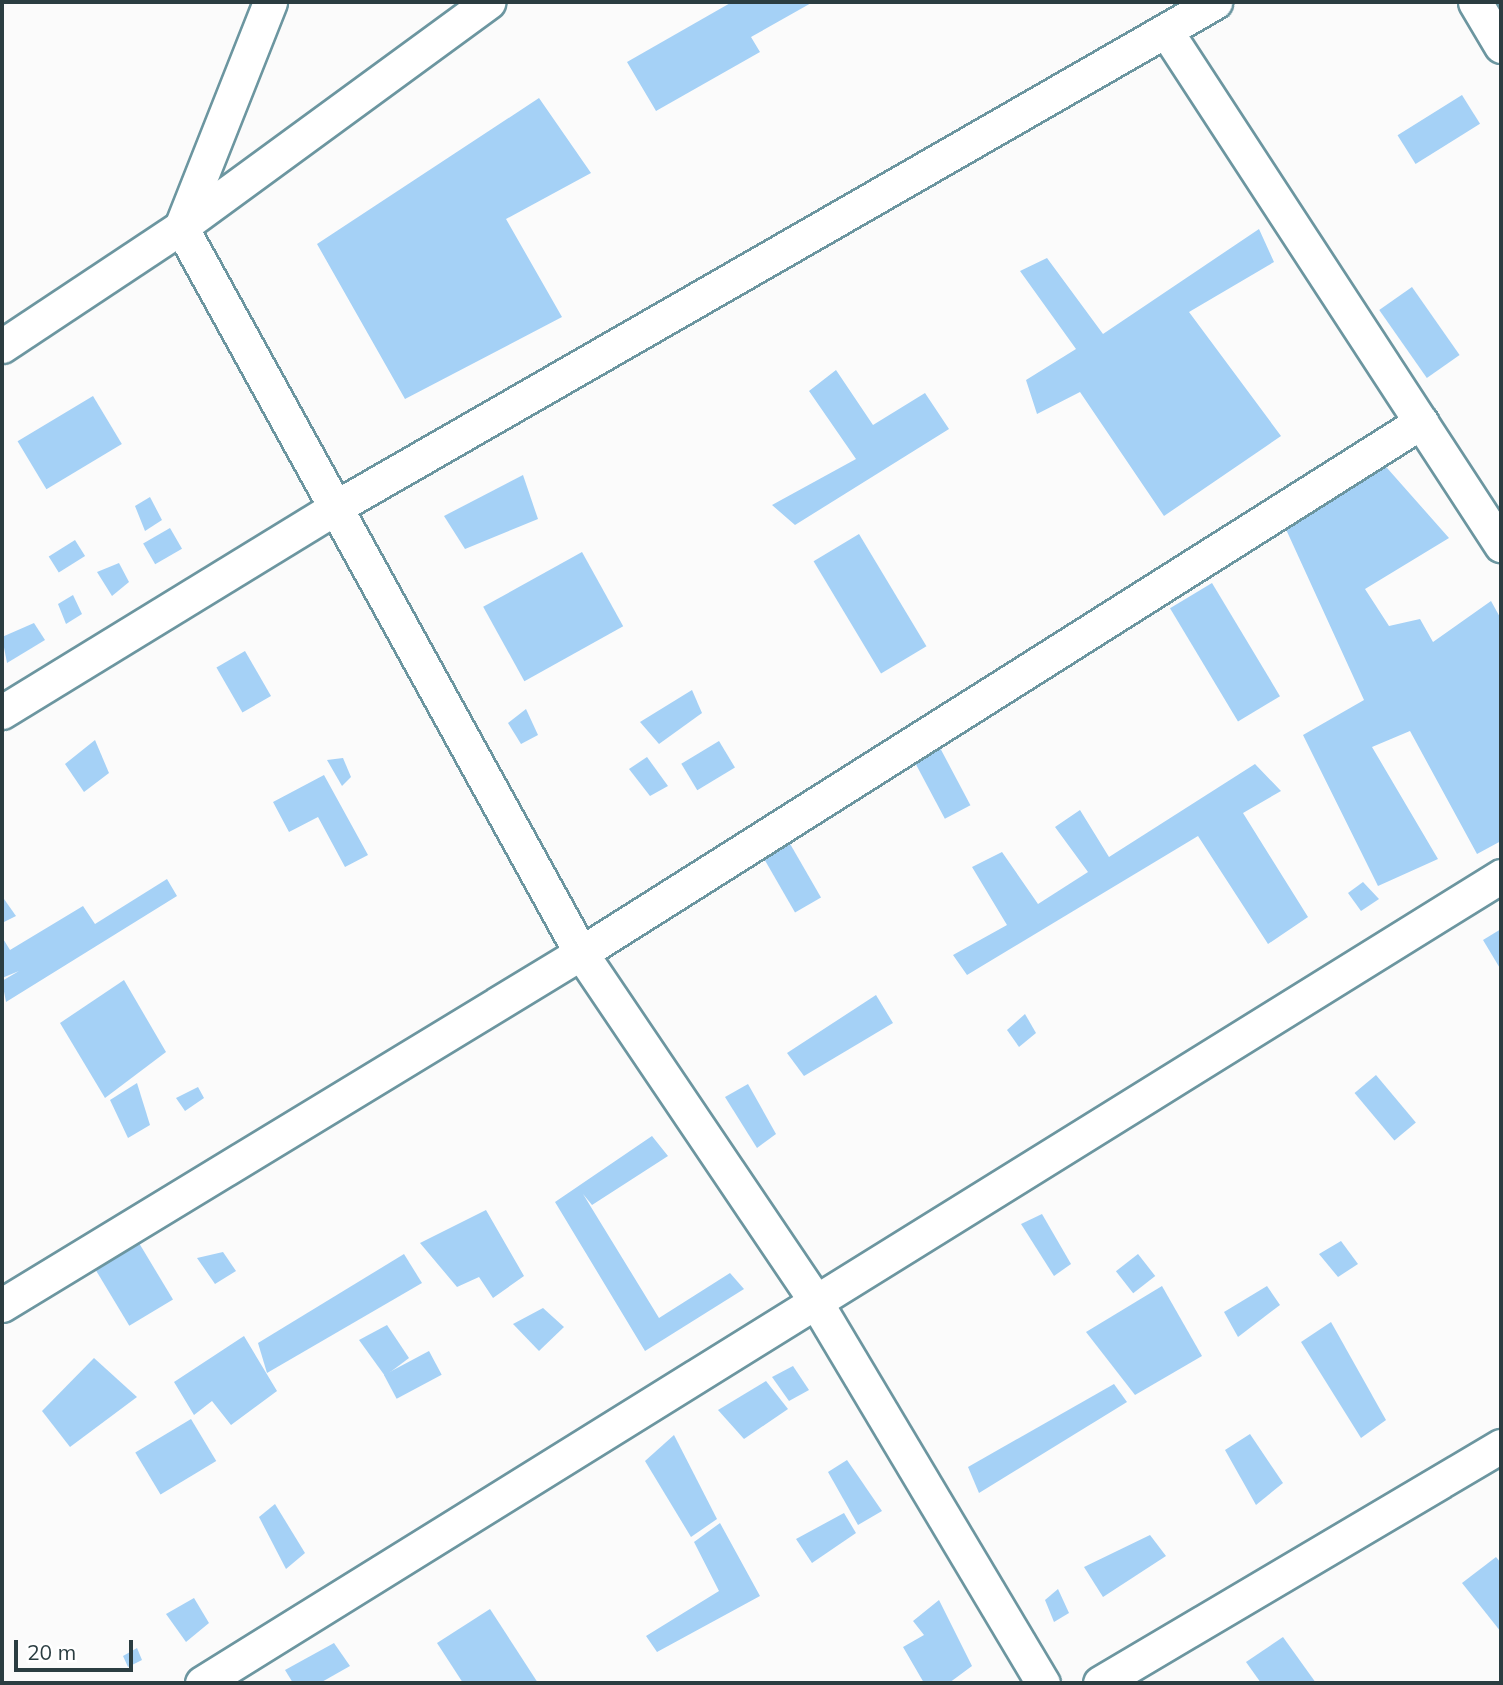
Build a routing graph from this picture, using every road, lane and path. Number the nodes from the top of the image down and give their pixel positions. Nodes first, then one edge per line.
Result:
1 (270, 2) edge
2 (488, 2) edge
3 (1215, 2) edge
4 (1475, 2) edge
5 (1166, 31) junction
6 (1501, 46) edge
7 (181, 227) junction
8 (2, 346) edge
9 (1421, 422) junction
10 (336, 507) junction
11 (1501, 545) edge
12 (2, 712) edge
13 (1501, 876) edge
14 (581, 953) junction
15 (814, 1299) junction
16 (2, 1305) edge
17 (1501, 1446) edge
18 (202, 1683) edge
19 (1043, 1683) edge
20 (1100, 1683) edge

1 - 7 street
2 - 7 street
3 - 5 street
4 - 6 street
5 - 9 street
5 - 10 street
7 - 8 street
7 - 10 street
9 - 11 street
9 - 14 street
10 - 12 street
10 - 14 street
13 - 15 street
14 - 15 street
14 - 16 street
15 - 18 street
15 - 19 street
17 - 20 street

